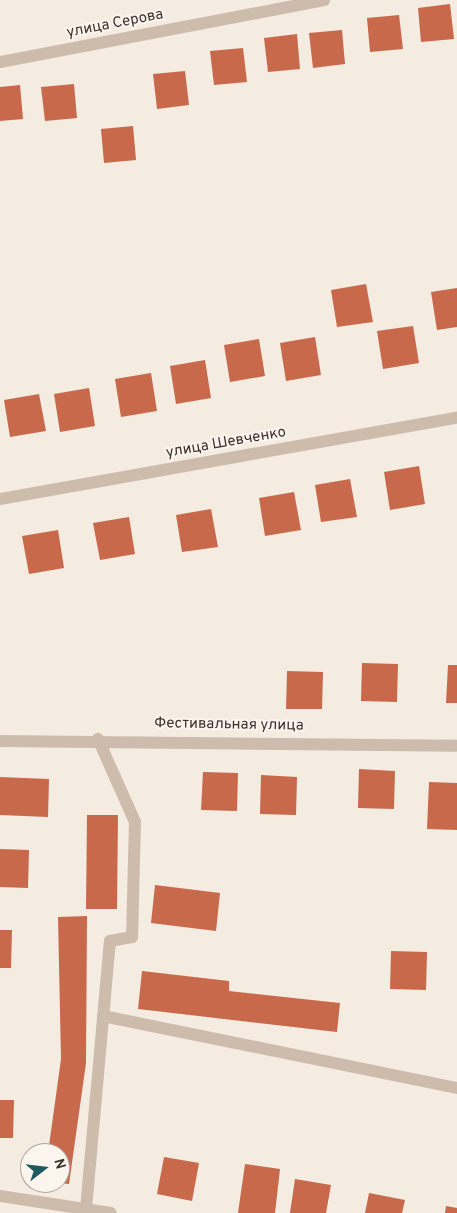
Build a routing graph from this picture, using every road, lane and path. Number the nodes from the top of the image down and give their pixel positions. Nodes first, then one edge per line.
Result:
1 (324, 0) edge
2 (0, 62) edge
3 (457, 418) edge
4 (0, 499) edge
5 (98, 739) junction
6 (0, 742) edge
7 (457, 746) edge
8 (103, 1016) junction
9 (457, 1088) edge
10 (0, 1196) edge
11 (86, 1209) junction
12 (111, 1213) edge

1 - 2 street, улица Серова
3 - 4 street, улица Шевченко
5 - 6 street, Фестивальная улица
5 - 7 street, Фестивальная улица
5 - 8 street
8 - 9 street
8 - 11 street
10 - 11 street
11 - 12 street

